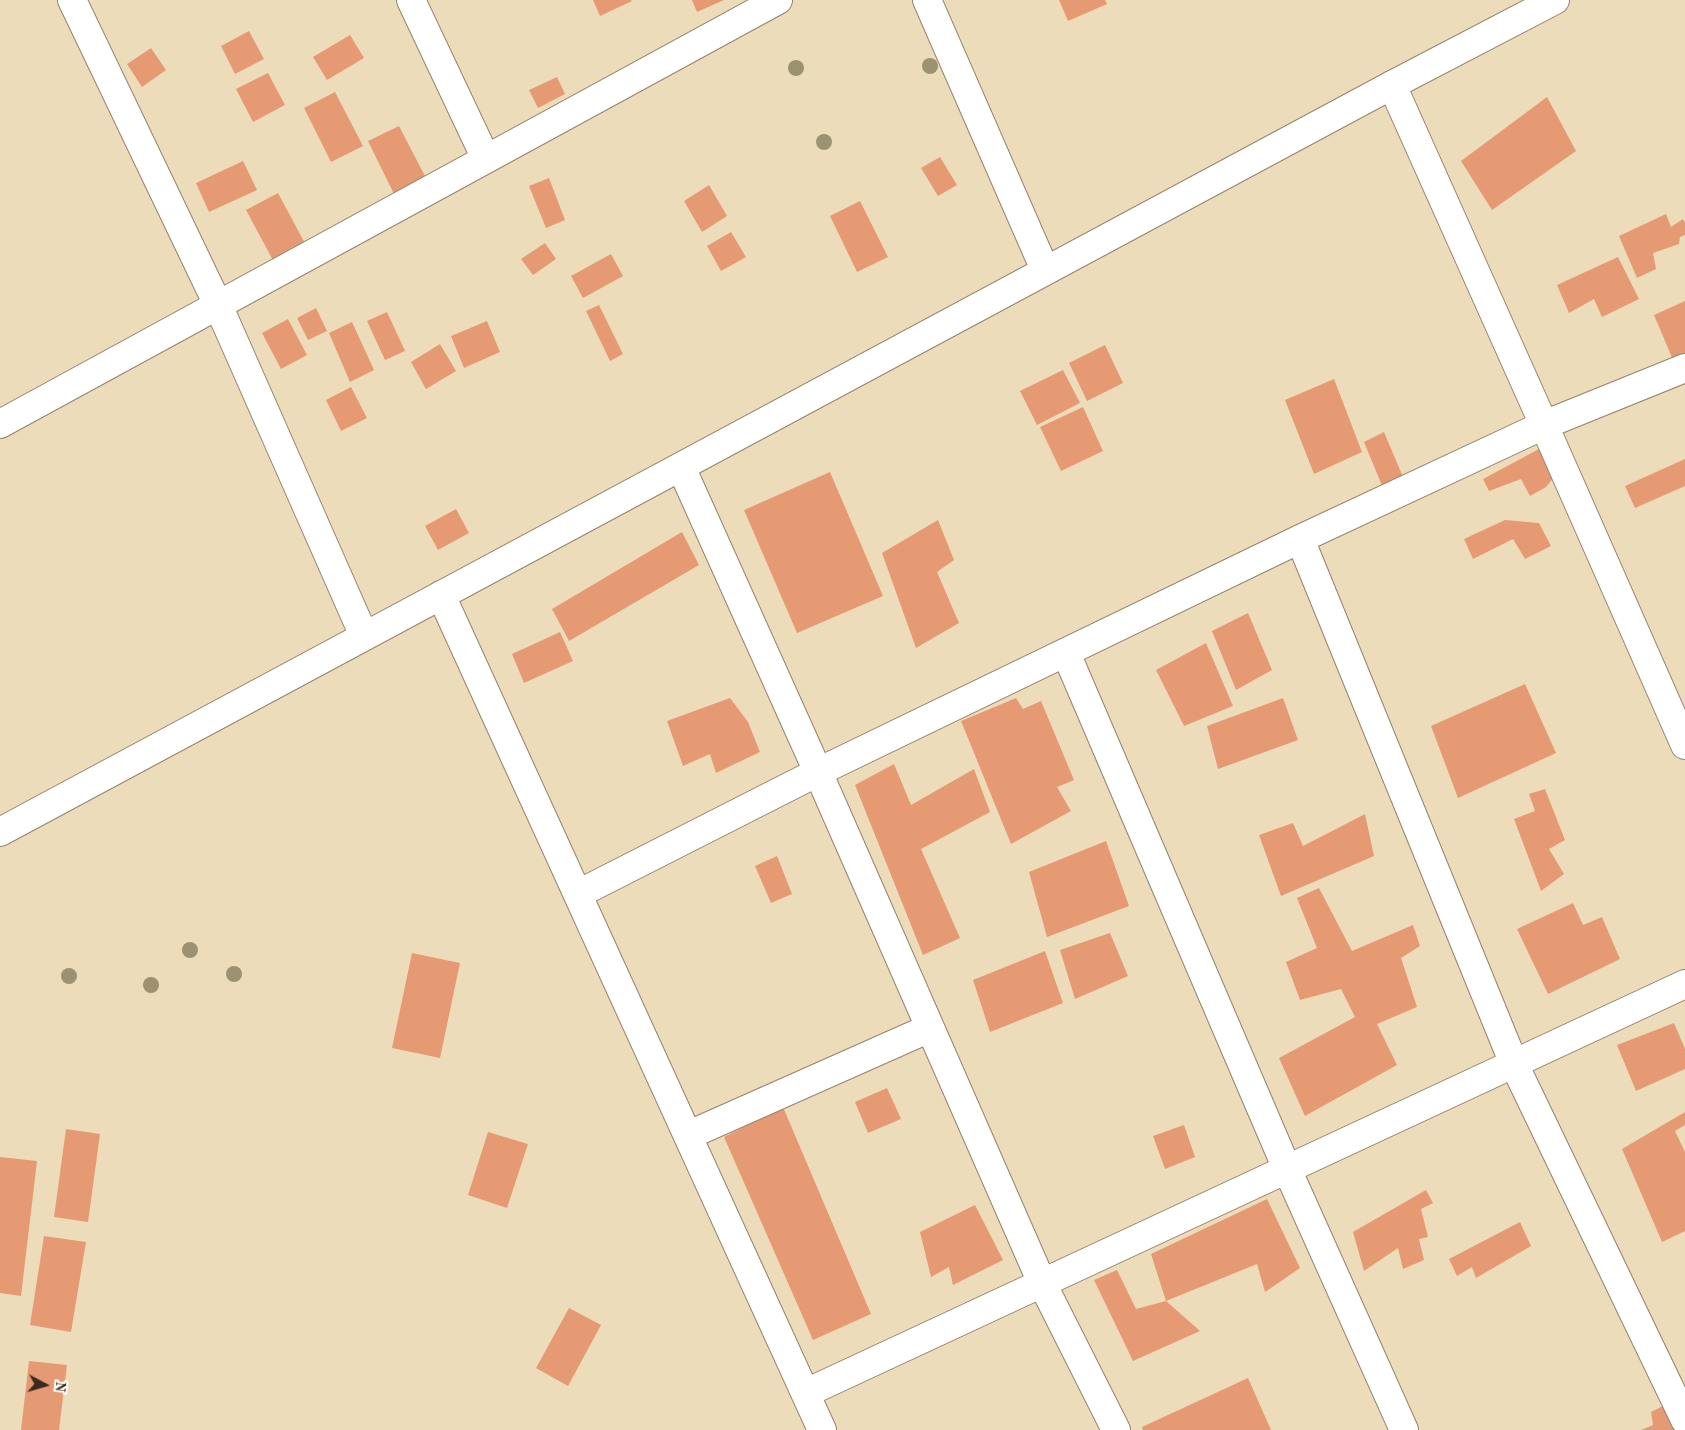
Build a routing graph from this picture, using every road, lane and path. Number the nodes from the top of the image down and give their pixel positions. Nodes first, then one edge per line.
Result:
1 (72, 0) edge
2 (411, 0) edge
3 (778, 0) edge
4 (927, 0) edge
5 (1555, 0) edge
6 (1392, 85) junction
7 (486, 159) junction
8 (1045, 270) junction
9 (218, 305) junction
10 (1685, 368) edge
11 (0, 424) edge
12 (1544, 425) junction
13 (681, 467) junction
14 (1300, 539) junction
15 (441, 596) junction
16 (364, 636) junction
17 (1066, 653) junction
18 (1685, 745) edge
19 (818, 772) junction
20 (0, 832) edge
21 (578, 894) junction
22 (1685, 984) edge
23 (930, 1028) junction
24 (1514, 1064) junction
25 (688, 1135) junction
26 (1287, 1169) junction
27 (1042, 1283) junction
28 (806, 1392) junction
29 (1685, 1420) edge
30 (822, 1430) edge
31 (1116, 1430) edge
32 (1404, 1430) edge

1 - 9 street
2 - 7 street
3 - 7 street
4 - 8 street
5 - 6 street
6 - 8 street
6 - 12 street
7 - 9 street
8 - 13 street
9 - 11 street
9 - 16 street
10 - 12 street
12 - 14 street
12 - 18 street
13 - 15 street
13 - 19 street
14 - 17 street
14 - 24 street
15 - 16 street
15 - 21 street
16 - 20 street
17 - 19 street
17 - 26 street
19 - 21 street
19 - 23 street
21 - 25 street
22 - 24 street
23 - 25 street
23 - 27 street
24 - 26 street
24 - 29 street
25 - 28 street
26 - 27 street
26 - 32 street
27 - 28 street
27 - 31 street
28 - 30 street

